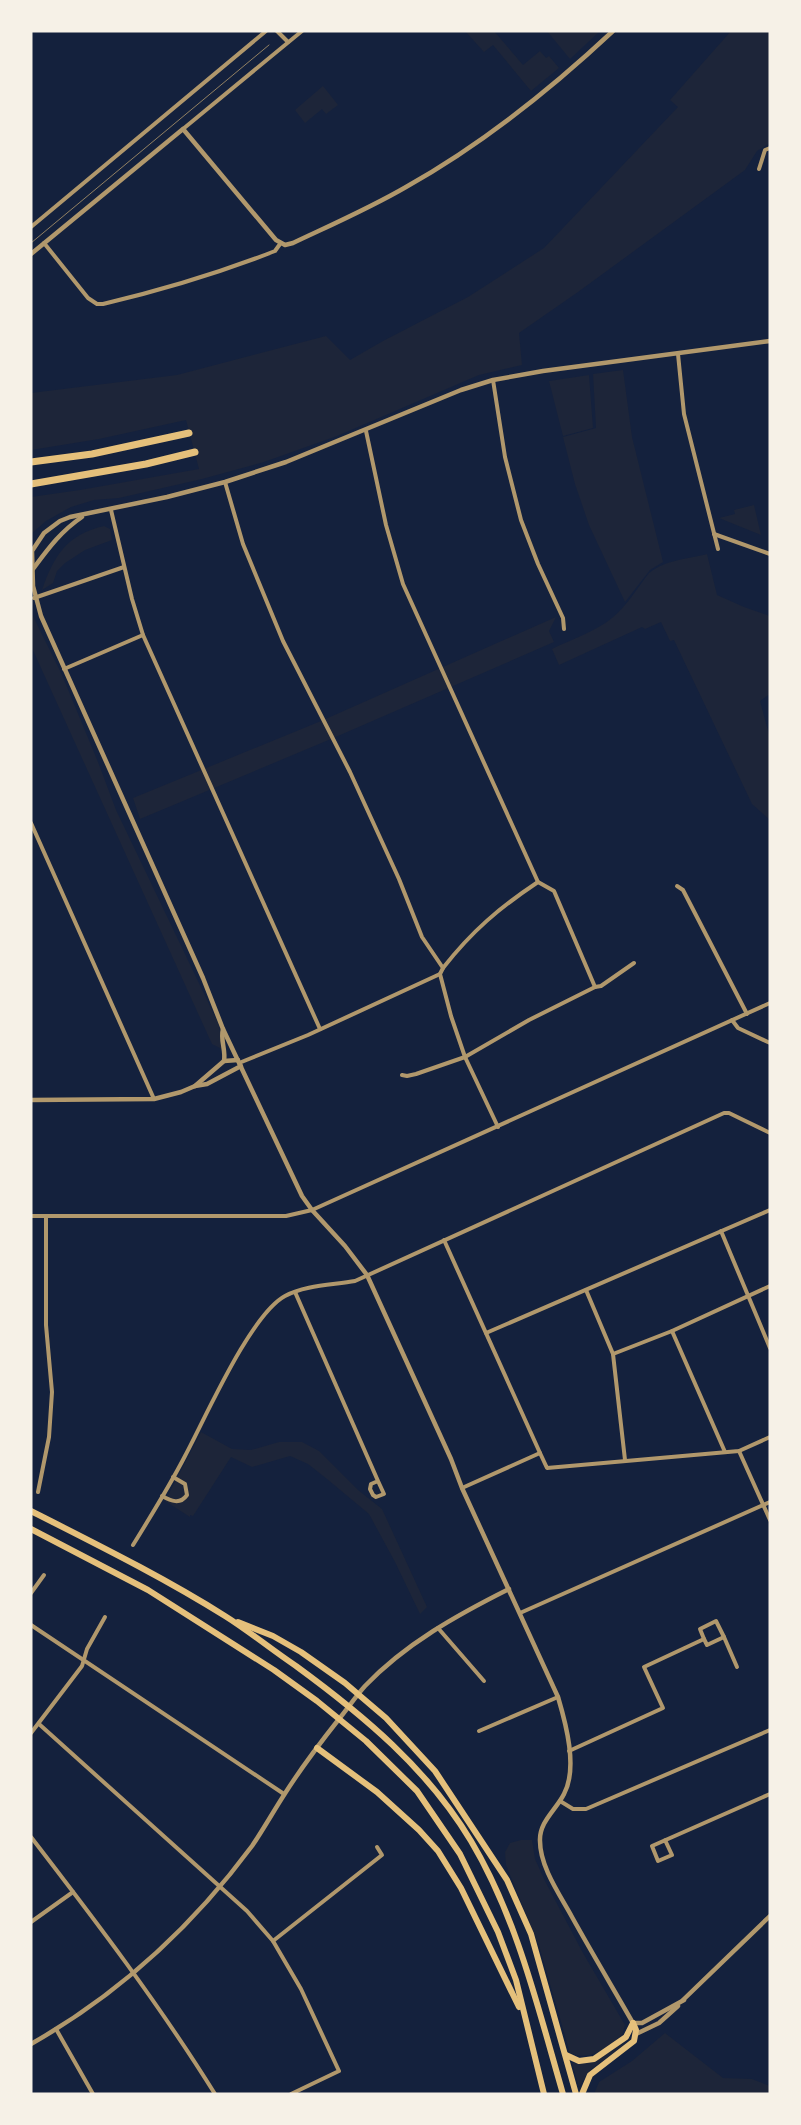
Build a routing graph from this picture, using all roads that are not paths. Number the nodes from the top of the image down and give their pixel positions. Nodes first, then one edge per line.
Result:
1 (266, 31) edge
2 (277, 31) edge
3 (302, 31) edge
4 (613, 31) edge
5 (288, 42) junction
6 (183, 129) junction
7 (770, 148) edge
8 (759, 169) dead end
9 (31, 227) edge
10 (44, 244) junction
11 (280, 244) junction
12 (31, 254) edge
13 (770, 341) edge
14 (678, 354) junction
15 (492, 380) junction
16 (366, 431) junction
17 (189, 433) dead end
18 (195, 452) dead end
19 (31, 462) edge
20 (225, 482) junction
21 (31, 484) edge
22 (111, 510) junction
23 (84, 516) junction
24 (714, 534) junction
25 (718, 549) dead end
26 (32, 551) edge
27 (770, 554) edge
28 (124, 567) junction
29 (33, 571) junction
30 (34, 598) junction
31 (564, 629) dead end
32 (143, 634) junction
33 (64, 669) junction
34 (31, 823) edge
35 (538, 882) junction
36 (677, 886) dead end
37 (634, 964) dead end
38 (442, 968) junction
39 (440, 974) junction
40 (596, 987) junction
41 (770, 1003) edge
42 (747, 1014) junction
43 (732, 1020) junction
44 (223, 1029) junction
45 (320, 1029) junction
46 (770, 1043) edge
47 (465, 1058) junction
48 (224, 1061) junction
49 (239, 1063) junction
50 (402, 1074) dead end
51 (195, 1086) junction
52 (154, 1099) junction
53 (31, 1100) edge
54 (498, 1127) junction
55 (770, 1133) edge
56 (312, 1210) junction
57 (770, 1210) edge
58 (31, 1216) edge
59 (46, 1216) junction
60 (721, 1231) junction
61 (444, 1240) junction
62 (367, 1275) junction
63 (770, 1286) edge
64 (586, 1290) junction
65 (295, 1292) junction
66 (747, 1297) junction
67 (672, 1330) junction
68 (486, 1333) junction
69 (770, 1348) edge
70 (613, 1354) junction
71 (770, 1437) edge
72 (739, 1451) junction
73 (725, 1452) junction
74 (540, 1453) junction
75 (625, 1460) junction
76 (173, 1477) junction
77 (378, 1481) dead end
78 (462, 1488) junction
79 (38, 1492) dead end
80 (162, 1496) junction
81 (770, 1502) edge
82 (763, 1504) junction
83 (31, 1511) edge
84 (770, 1520) edge
85 (31, 1530) edge
86 (133, 1545) dead end
87 (44, 1574) dead end
88 (508, 1589) junction
89 (31, 1593) edge
90 (520, 1613) junction
91 (226, 1616) junction
92 (106, 1617) dead end
93 (31, 1625) edge
94 (438, 1628) junction
95 (724, 1638) junction
96 (704, 1639) junction
97 (84, 1659) junction
98 (737, 1667) dead end
99 (484, 1681) dead end
100 (558, 1697) junction
101 (39, 1724) junction
102 (770, 1730) edge
103 (479, 1731) dead end
104 (31, 1733) edge
105 (317, 1748) junction
106 (569, 1751) junction
107 (284, 1794) junction
108 (770, 1794) edge
109 (560, 1801) junction
110 (31, 1836) edge
111 (665, 1840) junction
112 (377, 1847) dead end
113 (220, 1886) junction
114 (73, 1892) junction
115 (770, 1916) edge
116 (31, 1922) edge
117 (273, 1941) junction
118 (135, 1974) junction
119 (684, 2000) junction
120 (524, 2017) junction
121 (633, 2023) junction
122 (56, 2029) junction
123 (636, 2034) junction
124 (31, 2044) edge
125 (566, 2055) junction
126 (93, 2094) edge
127 (215, 2094) edge
128 (291, 2094) edge
129 (544, 2094) edge
130 (562, 2094) edge
131 (576, 2094) edge
132 (582, 2094) edge

1 - 9 street
2 - 5 street
3 - 5 street
4 - 11 street
5 - 6 street
6 - 10 street
6 - 11 street
7 - 8 street
10 - 11 street
10 - 12 street
13 - 14 street
14 - 15 street
14 - 24 street
15 - 16 street
15 - 31 street
16 - 20 street
16 - 35 street
17 - 19 highway
18 - 21 highway
20 - 22 street
20 - 38 street
22 - 23 street
22 - 28 street
23 - 26 street
23 - 29 street
24 - 25 street
24 - 27 street
26 - 29 street
28 - 30 street
28 - 32 street
29 - 30 street
30 - 33 street
32 - 33 street
32 - 45 street
33 - 44 street
34 - 52 street
35 - 38 street
35 - 40 street
36 - 42 street
37 - 40 street
38 - 39 street
39 - 45 street
39 - 47 street
40 - 47 street
41 - 42 street
42 - 43 street
43 - 46 street
43 - 54 street
44 - 48 street
44 - 49 street
45 - 49 street
47 - 50 street
47 - 54 street
48 - 49 street
48 - 51 street
49 - 51 street
49 - 56 street
51 - 52 street
52 - 53 street
54 - 56 street
55 - 61 street
56 - 59 street
56 - 62 street
57 - 60 street
58 - 59 street
59 - 79 street
60 - 64 street
60 - 66 street
61 - 62 street
61 - 68 street
62 - 65 street
62 - 78 street
63 - 66 street
64 - 68 street
64 - 70 street
65 - 76 street
65 - 77 street
66 - 67 street
66 - 69 street
67 - 70 street
67 - 73 street
68 - 74 street
70 - 75 street
71 - 72 street
72 - 73 street
72 - 82 street
73 - 75 street
74 - 75 street
74 - 78 street
76 - 80 street
76 - 80 street
78 - 88 street
80 - 86 street
81 - 82 street
82 - 84 street
82 - 90 street
83 - 91 highway
85 - 120 highway
87 - 89 street
88 - 90 street
88 - 94 street
90 - 100 street
91 - 125 highway
91 - 130 highway
92 - 97 street
93 - 97 street
94 - 99 street
94 - 105 street
95 - 96 street
95 - 96 street
95 - 98 street
96 - 106 street
97 - 101 street
97 - 107 street
100 - 103 street
100 - 106 street
101 - 104 street
101 - 113 street
102 - 109 street
105 - 107 street
105 - 120 highway
106 - 109 street
107 - 113 street
108 - 111 street
109 - 121 street
110 - 114 street
111 - 111 street
112 - 117 street
113 - 117 street
113 - 118 street
114 - 116 street
114 - 118 street
115 - 119 street
117 - 128 street
118 - 122 street
118 - 127 street
119 - 121 street
119 - 123 street
120 - 129 highway
121 - 123 highway
121 - 125 highway
122 - 124 street
122 - 126 street
123 - 132 highway
125 - 131 highway

